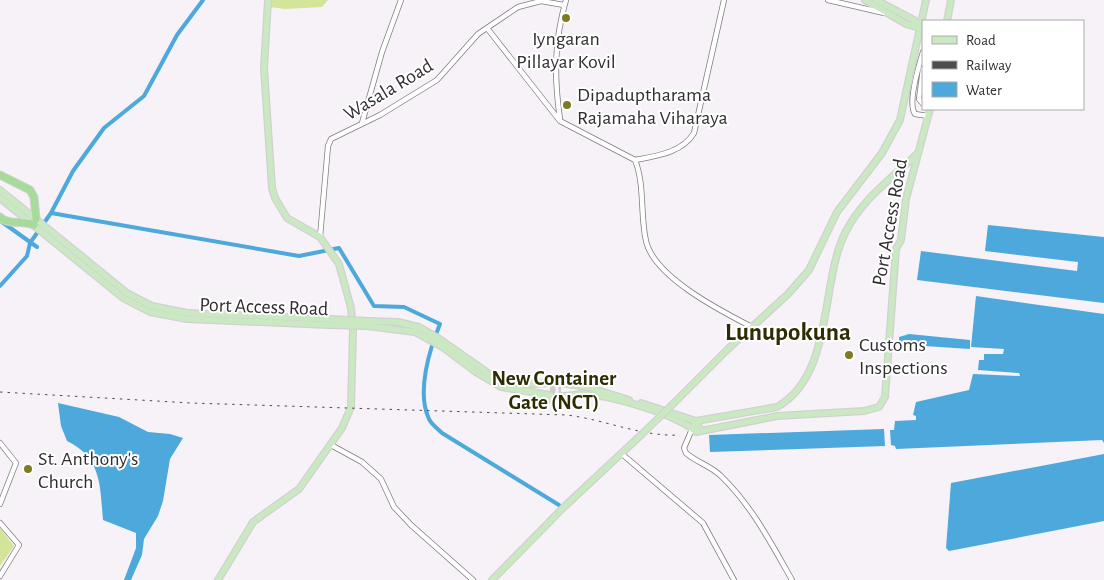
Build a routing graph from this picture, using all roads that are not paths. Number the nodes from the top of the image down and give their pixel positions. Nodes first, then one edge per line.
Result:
1 (268, 0) edge
2 (401, 0) edge
3 (724, 0) edge
4 (828, 0) edge
5 (865, 0) edge
6 (876, 0) edge
7 (926, 0) edge
8 (951, 0) edge
9 (565, 2) edge
10 (888, 13) junction
11 (923, 20) edge
12 (947, 20) edge
13 (487, 28) junction
14 (921, 30) edge
15 (922, 55) edge
16 (922, 76) edge
17 (922, 103) edge
18 (930, 110) edge
19 (928, 116) junction
20 (560, 121) junction
21 (362, 123) junction
22 (919, 153) junction
23 (635, 160) junction
24 (0, 175) edge
25 (0, 190) edge
26 (32, 193) junction
27 (0, 198) edge
28 (25, 214) junction
29 (0, 217) edge
30 (17, 222) junction
31 (35, 222) junction
32 (322, 240) junction
33 (752, 327) junction
34 (446, 346) junction
35 (785, 402) junction
36 (793, 414) junction
37 (695, 429) junction
38 (0, 443) edge
39 (331, 445) junction
40 (622, 454) junction
41 (0, 504) edge
42 (0, 523) edge
43 (0, 576) edge
44 (218, 580) edge
45 (473, 580) edge
46 (492, 580) edge
47 (734, 580) edge
48 (792, 580) edge

1 - 32 main road
2 - 21 street
3 - 23 street
4 - 10 street
5 - 10 main road
6 - 14 main road
7 - 11 main road
8 - 12 main road
9 - 13 street, Wasala Road
9 - 20 street
10 - 14 main road
13 - 20 street
13 - 21 street, Wasala Road
14 - 33 main road
15 - 19 street
16 - 17 street
18 - 19 main road
19 - 22 main road
20 - 23 street
21 - 32 street, Wasala Road
22 - 35 main road, Port Access Road
22 - 36 main road, Port Access Road
23 - 33 street
24 - 26 highway
25 - 28 main road, Port Access Road
26 - 28 highway
26 - 31 highway
27 - 28 main road, Port Access Road
28 - 30 highway
28 - 31 main road, Port Access Road
29 - 30 highway
30 - 31 highway
31 - 34 main road, Port Access Road, bridge
32 - 39 main road
33 - 40 main road, bridge
34 - 34 main road, Port Access Road
35 - 36 main road
35 - 37 main road, Port Access Road
36 - 37 main road, Port Access Road
37 - 37 main road, Port Access Road
37 - 48 street
38 - 41 street
39 - 44 main road
39 - 45 street
40 - 46 main road
40 - 47 street
42 - 43 street

